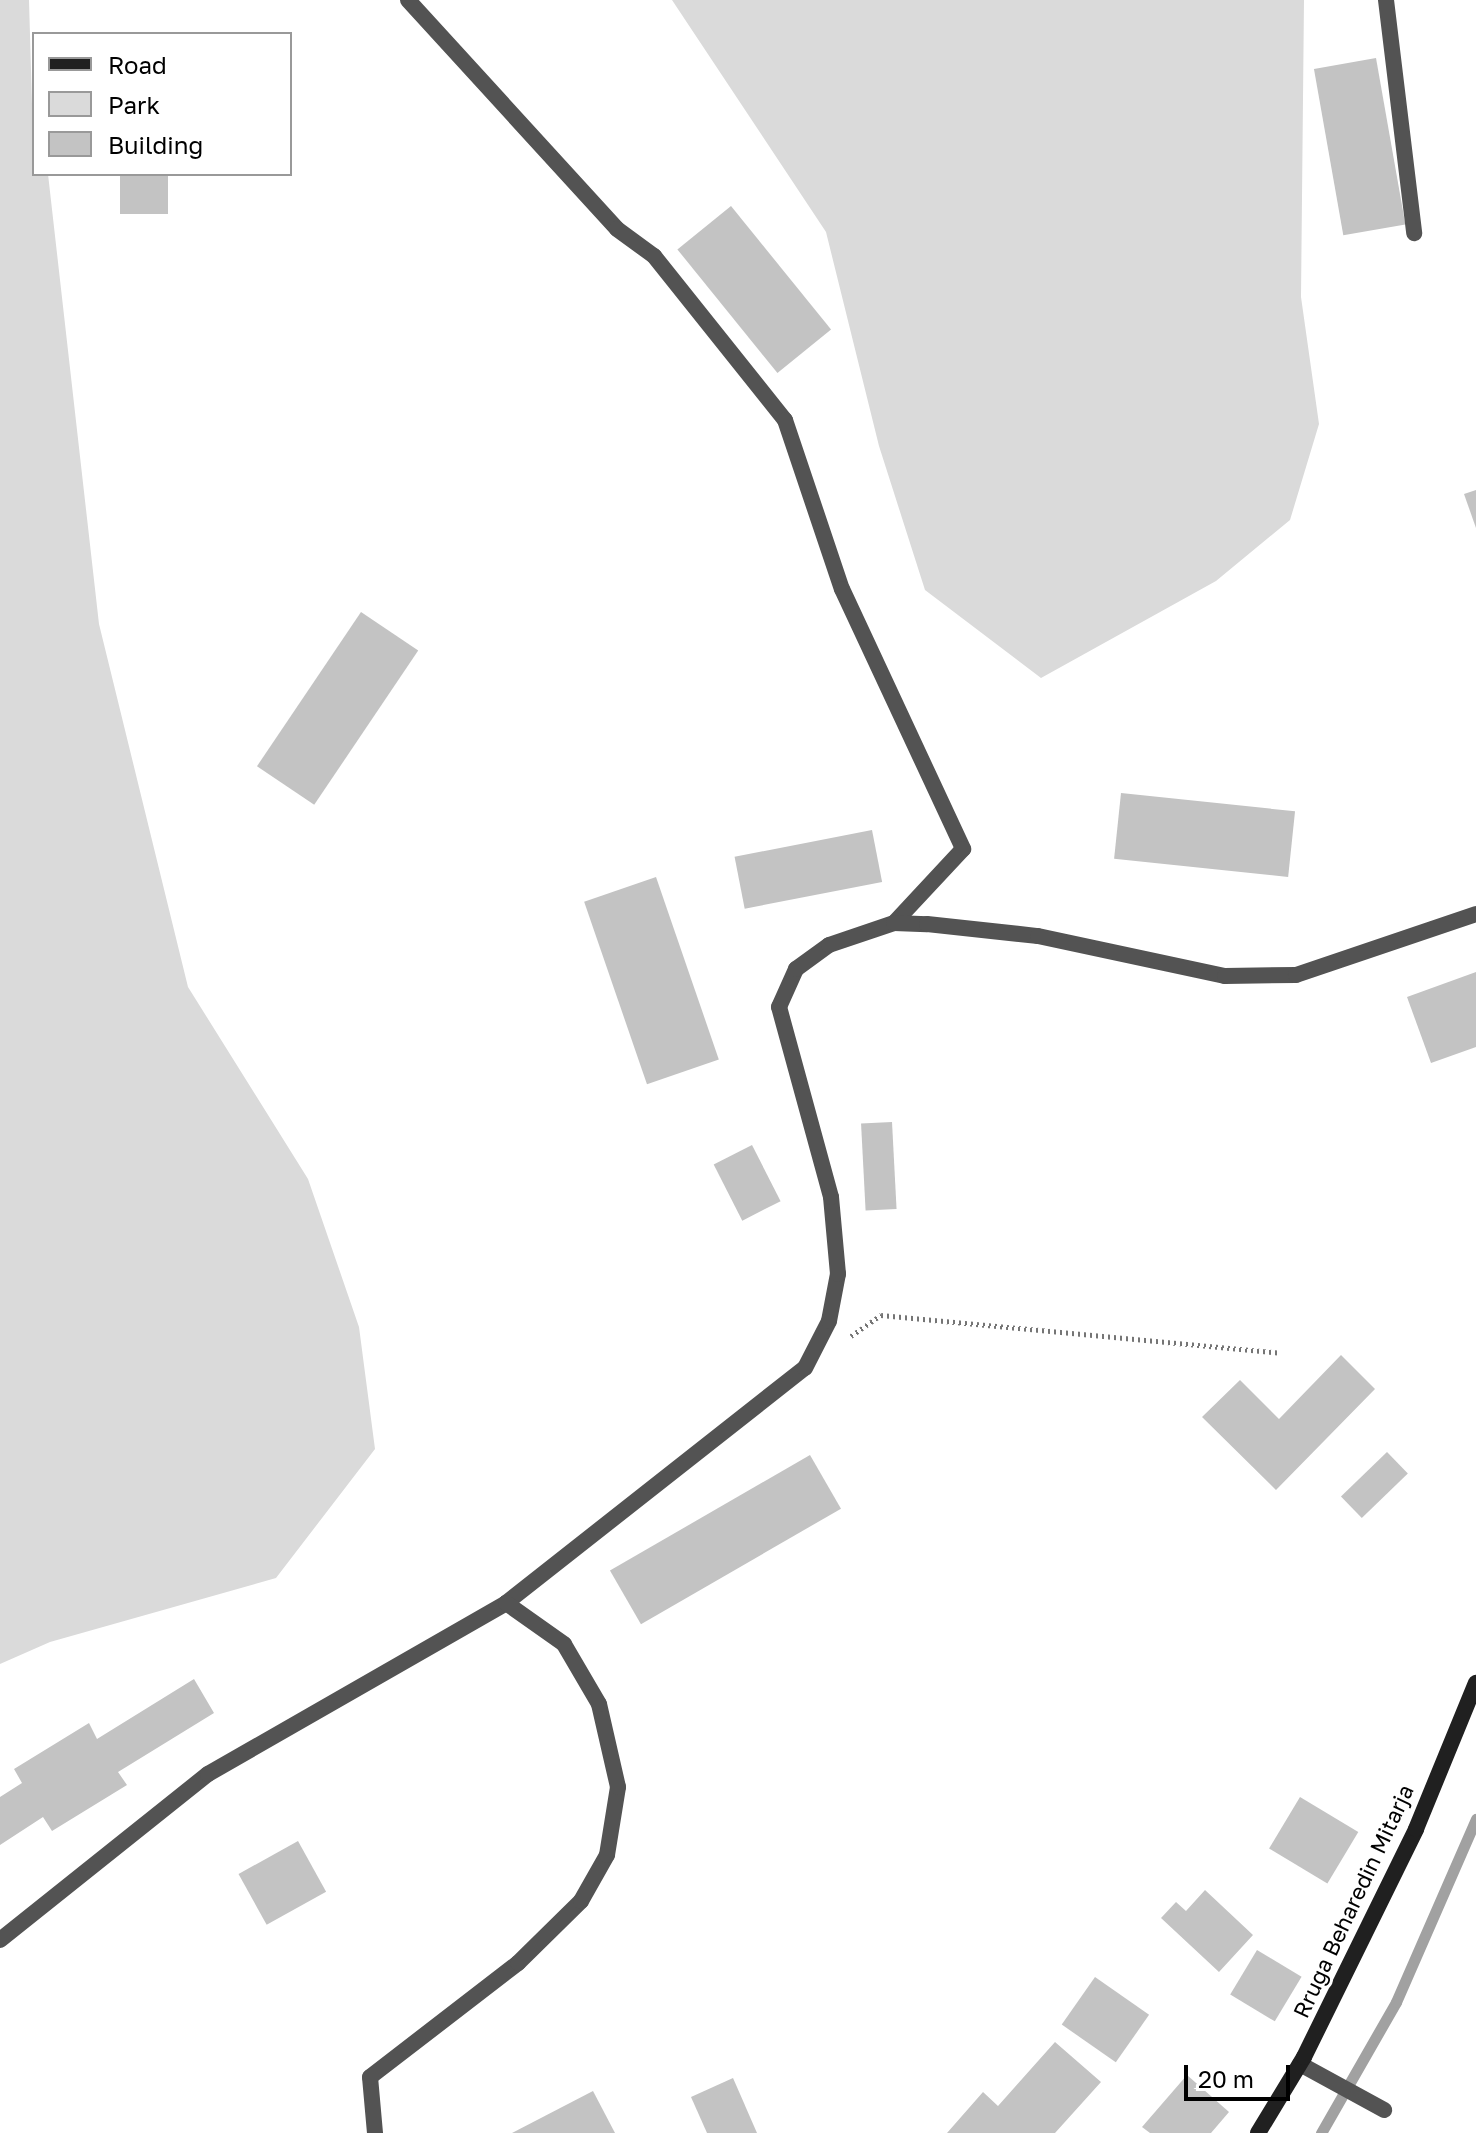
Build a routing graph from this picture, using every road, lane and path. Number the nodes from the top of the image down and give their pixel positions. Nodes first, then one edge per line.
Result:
1 (408, 0) edge
2 (1386, 0) edge
3 (1414, 233) dead end
4 (1476, 914) edge
5 (894, 923) junction
6 (843, 1342) dead end
7 (1280, 1353) dead end
8 (506, 1603) junction
9 (1476, 1683) edge
10 (0, 1940) edge
11 (1300, 2064) junction
12 (1384, 2110) dead end
13 (375, 2133) edge
14 (1258, 2133) edge

1 - 5 lane
2 - 3 lane
4 - 5 lane
5 - 8 lane
6 - 7 path
8 - 10 lane
8 - 13 lane
9 - 11 street, Rruga Beharedin Mitarja
11 - 12 lane
11 - 14 street, Rruga Beharedin Mitarja

